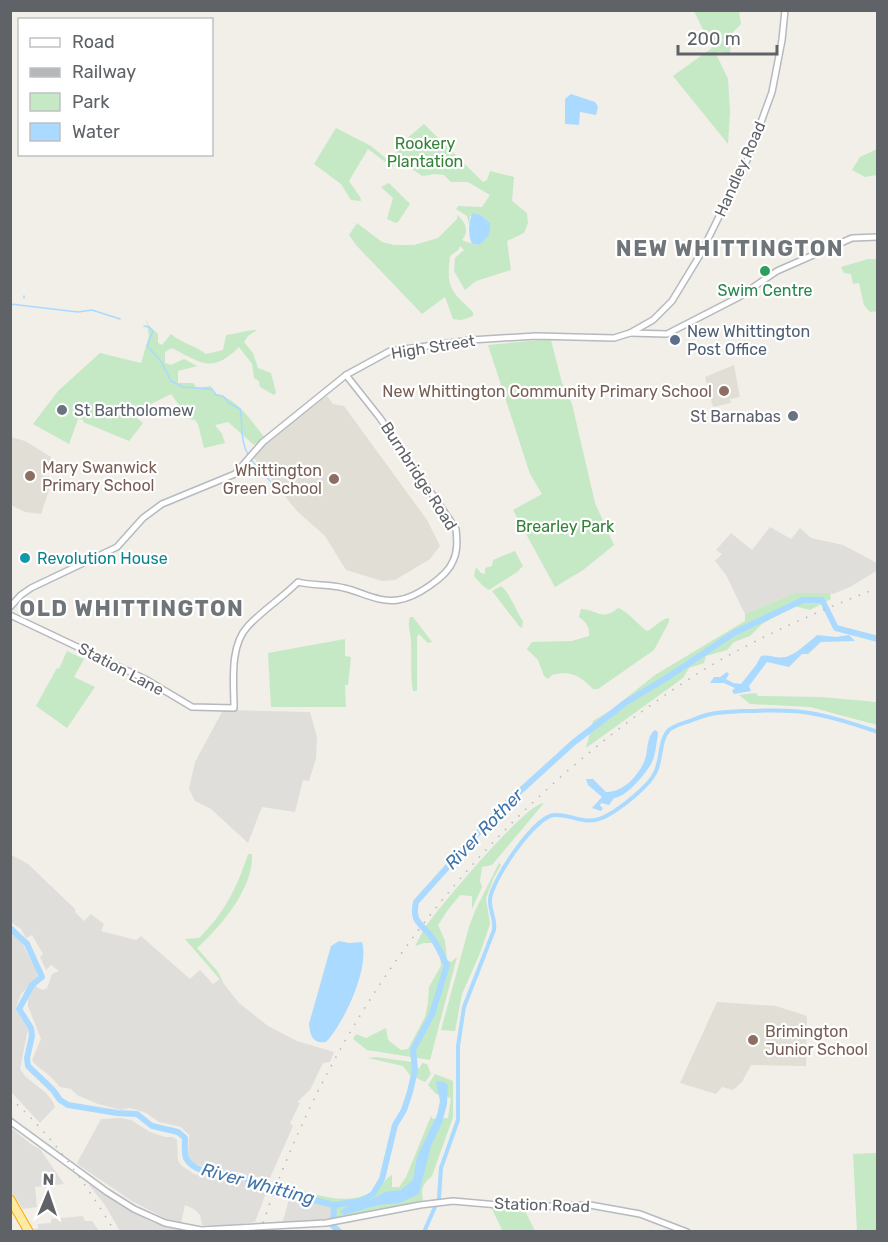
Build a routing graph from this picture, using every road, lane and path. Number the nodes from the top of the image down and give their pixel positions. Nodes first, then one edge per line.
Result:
1 (785, 10) edge
2 (878, 237) edge
3 (630, 333) junction
4 (346, 375) junction
5 (10, 607) edge
6 (10, 615) edge
7 (234, 708) joint
8 (10, 1121) edge
9 (10, 1199) edge
10 (10, 1209) edge
11 (24, 1232) edge
12 (29, 1232) edge
13 (687, 1232) edge

1 - 3 main road, Handley Road
2 - 3 main road, High Street
3 - 4 main road, High Street
4 - 5 main road, High Street
4 - 7 main road, Burnbridge Road
6 - 7 main road, Station Lane
8 - 13 main road, Station Road
9 - 12 highway
10 - 11 highway

